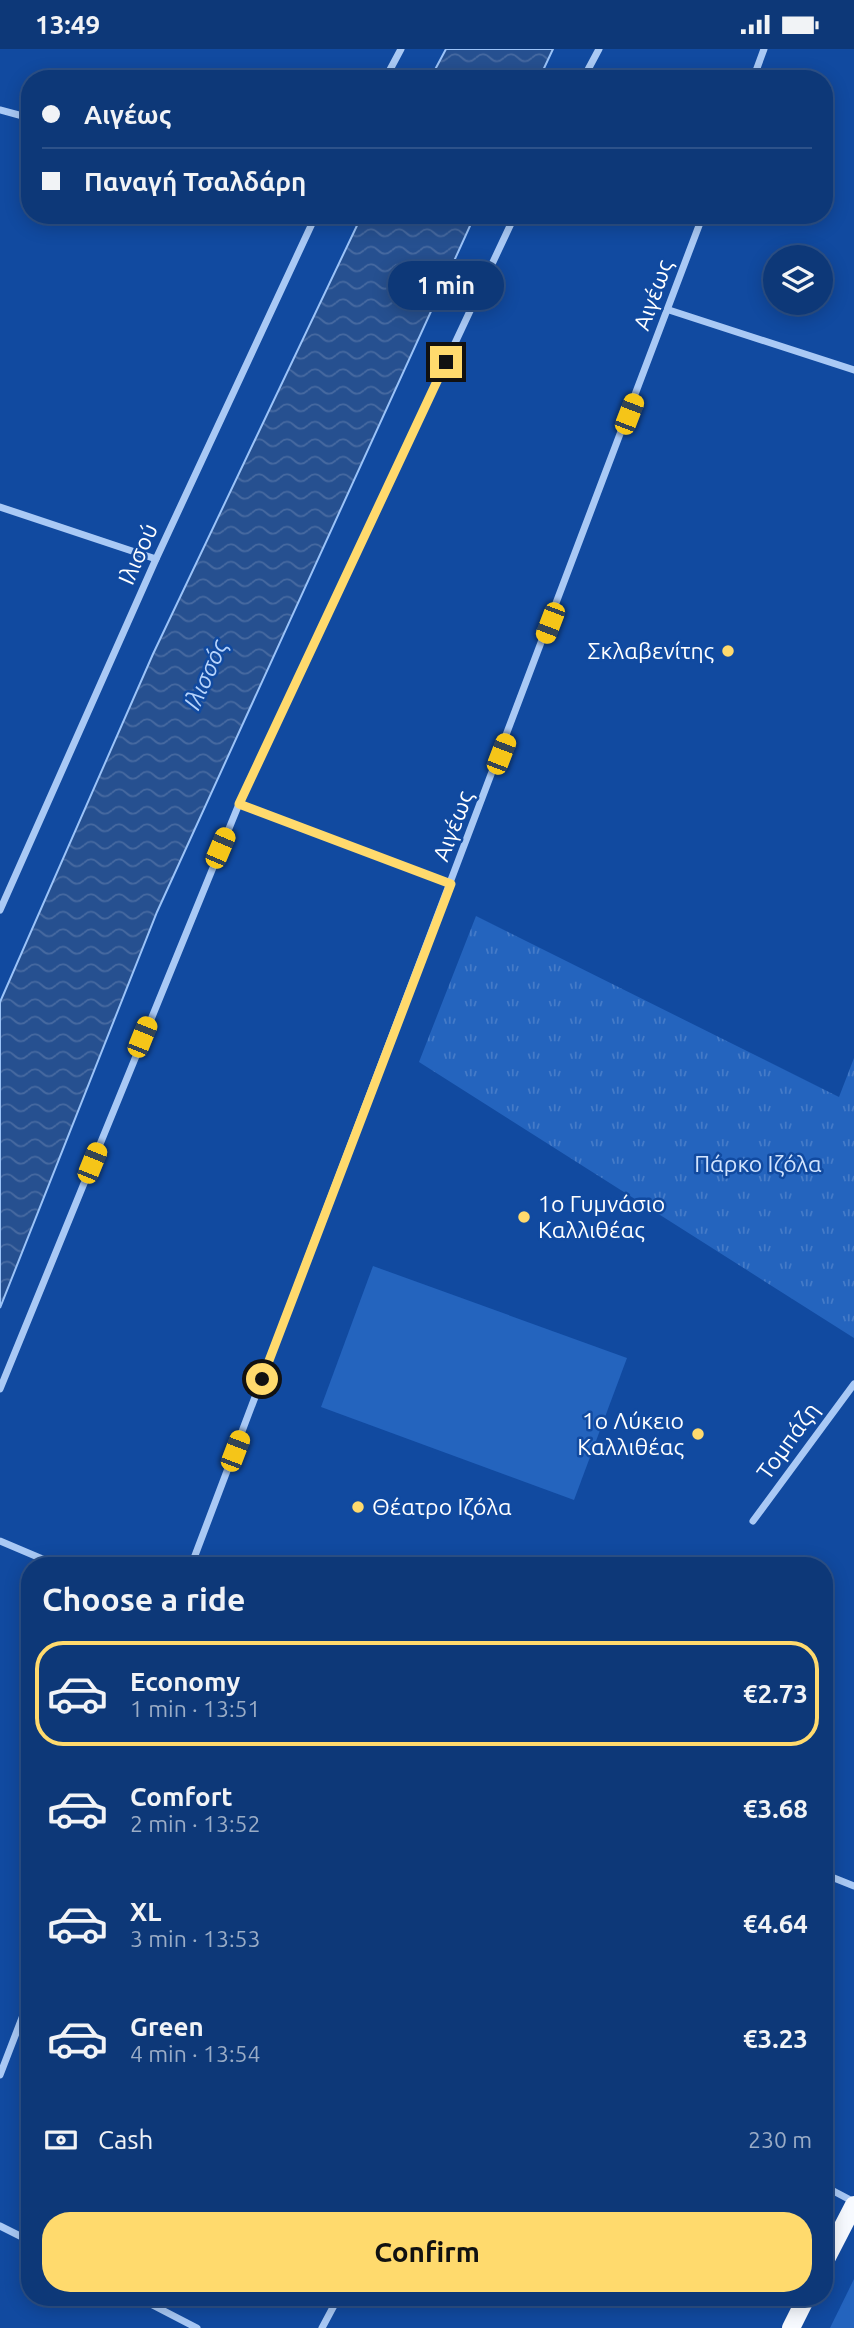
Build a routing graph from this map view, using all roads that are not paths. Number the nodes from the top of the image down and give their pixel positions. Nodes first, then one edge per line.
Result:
1 (401, 49) edge
2 (599, 49) edge
3 (764, 49) edge
4 (390, 70) edge
5 (588, 70) edge
6 (756, 70) edge
7 (0, 110) edge
8 (21, 116) edge
9 (312, 224) edge
10 (511, 224) edge
11 (700, 224) edge
12 (669, 310) junction
13 (854, 370) edge
14 (0, 507) edge
15 (156, 559) junction
16 (239, 804) junction
17 (451, 884) junction
18 (4, 890) edge
19 (0, 910) edge
20 (854, 1384) edge
21 (0, 1389) edge
22 (753, 1521) dead end
23 (0, 1541) edge
24 (38, 1557) edge
25 (194, 1557) edge
26 (833, 1878) edge
27 (854, 1886) edge
28 (21, 2020) edge
29 (0, 2075) edge
30 (833, 2191) edge
31 (854, 2203) edge
32 (0, 2226) edge
33 (21, 2236) edge
34 (833, 2245) edge
35 (154, 2306) edge
36 (334, 2306) edge
37 (802, 2306) edge
38 (197, 2328) edge
39 (322, 2328) edge
40 (791, 2328) edge

1 - 4 street
2 - 5 street
3 - 6 street
7 - 8 street
9 - 15 street, Ιλισού
10 - 16 street
11 - 12 street, Αιγέως
12 - 13 street
12 - 17 street, Αιγέως
14 - 15 street
15 - 18 street, Ιλισού
16 - 17 street
16 - 21 street
17 - 25 street, Αιγέως
18 - 19 street, Ιλισού
20 - 22 street, Τομπάζη
23 - 24 street
26 - 27 street
28 - 29 street
30 - 31 street
31 - 34 main road
32 - 33 street
35 - 38 street
36 - 39 street
37 - 40 main road

